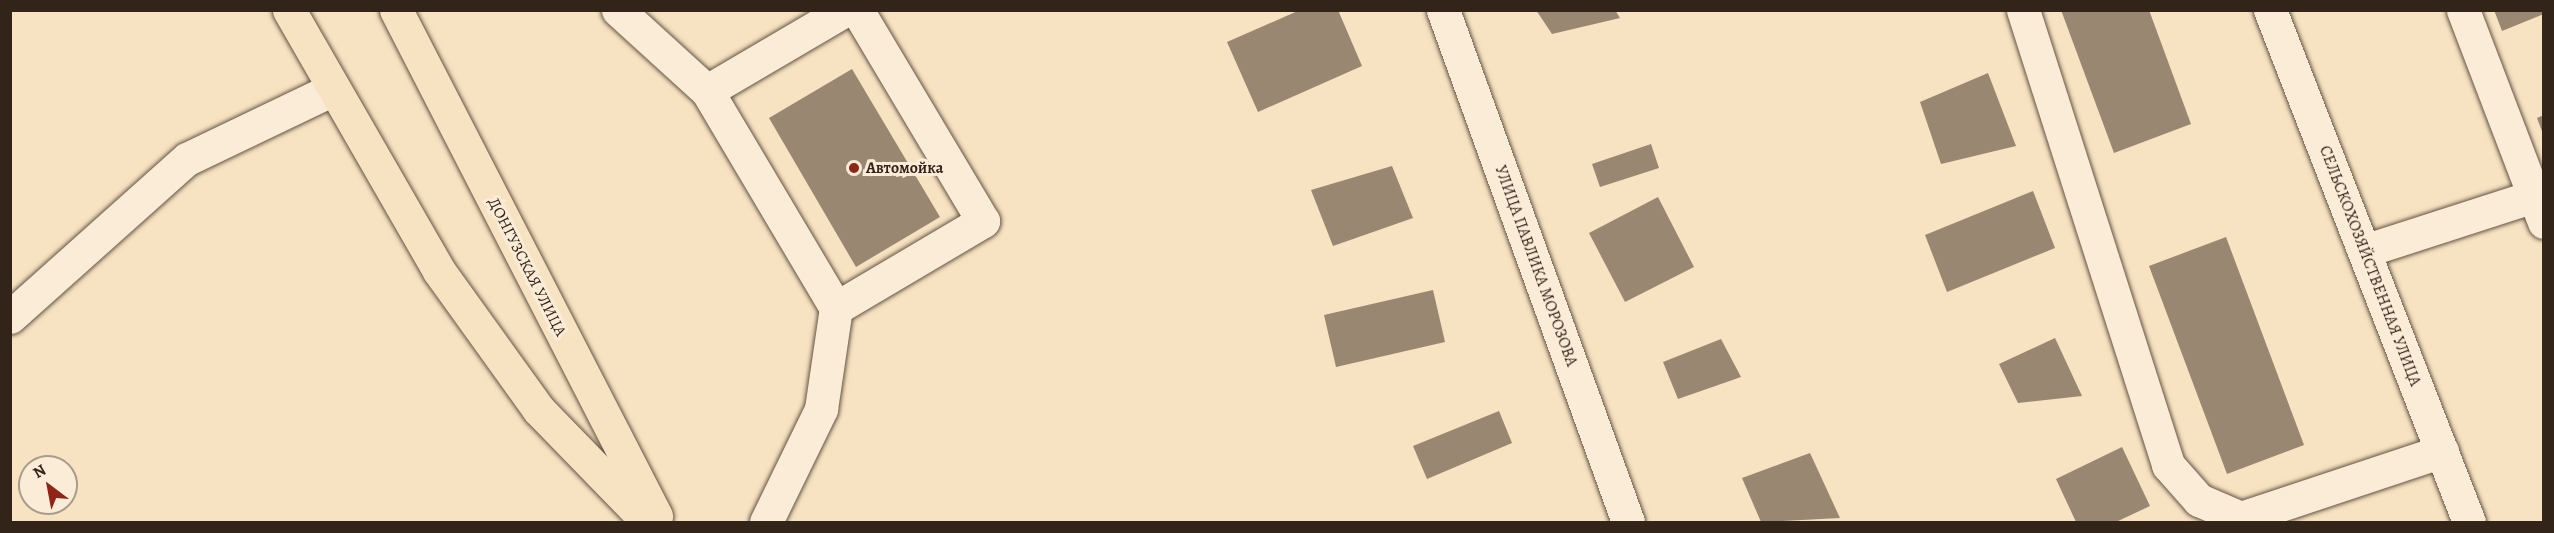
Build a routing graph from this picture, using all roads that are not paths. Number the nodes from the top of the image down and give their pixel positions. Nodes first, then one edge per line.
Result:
1 (289, 10) edge
2 (396, 10) edge
3 (618, 10) edge
4 (845, 10) edge
5 (857, 10) edge
6 (1443, 10) edge
7 (2024, 10) edge
8 (2270, 10) edge
9 (2463, 10) edge
10 (333, 89) junction
11 (707, 91) junction
12 (2539, 209) edge
13 (2364, 251) junction
14 (836, 308) junction
15 (10, 317) edge
16 (2442, 451) junction
17 (648, 522) edge
18 (659, 522) edge
19 (766, 522) edge
20 (1628, 522) edge
21 (2469, 522) edge

1 - 10 highway
2 - 18 highway, ДОНГУЗСКАЯ УЛИЦА
3 - 11 street
4 - 11 street
5 - 14 street
6 - 20 street, УЛИЦА ПАВЛИКА МОРОЗОВА
7 - 16 street
8 - 13 street, СЕЛЬСКОХОЗЯЙСТВЕННАЯ УЛИЦА
9 - 12 street
10 - 15 street
10 - 17 highway
11 - 14 street
12 - 13 street
13 - 16 street, СЕЛЬСКОХОЗЯЙСТВЕННАЯ УЛИЦА
14 - 19 street
16 - 21 street, СЕЛЬСКОХОЗЯЙСТВЕННАЯ УЛИЦА

